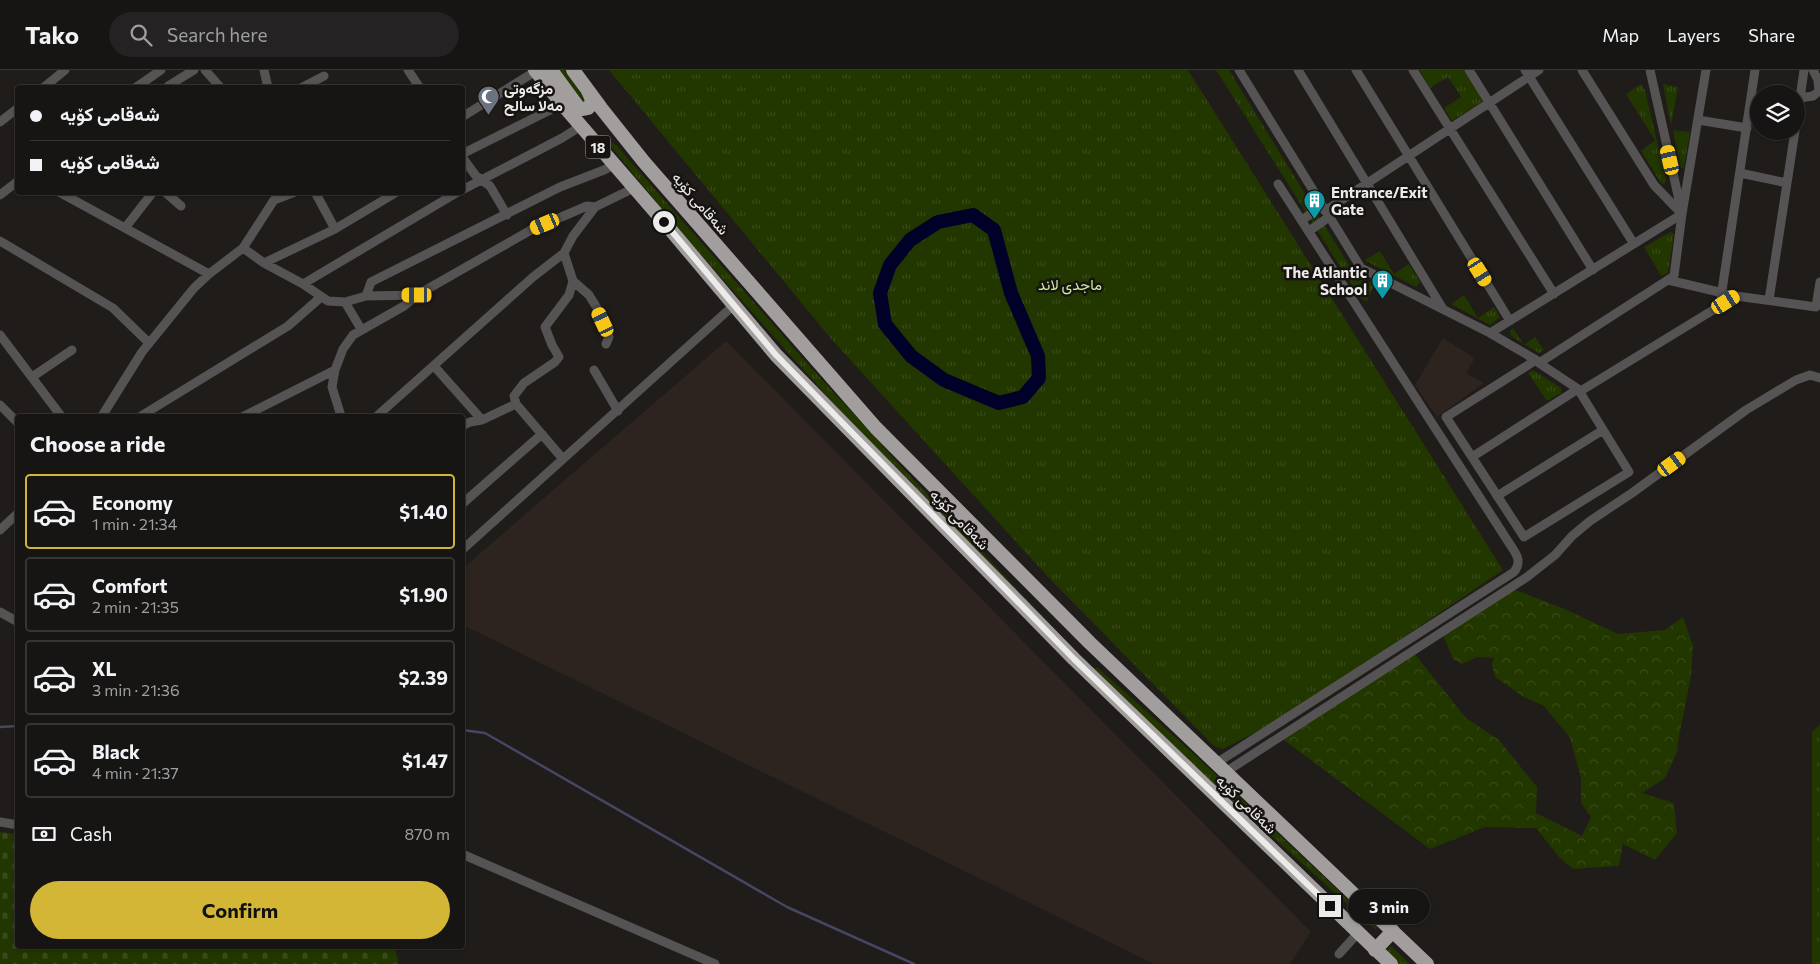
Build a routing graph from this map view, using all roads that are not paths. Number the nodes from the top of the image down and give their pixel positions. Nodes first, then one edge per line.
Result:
1 (65, 70) edge
2 (194, 70) edge
3 (205, 70) edge
4 (264, 70) edge
5 (408, 70) edge
6 (550, 70) edge
7 (573, 70) edge
8 (1239, 70) edge
9 (1298, 70) edge
10 (1356, 70) edge
11 (1413, 70) edge
12 (1469, 70) edge
13 (1539, 70) edge
14 (1582, 70) edge
15 (1642, 70) edge
16 (1650, 70) edge
17 (1657, 70) edge
18 (1706, 70) edge
19 (1756, 70) edge
20 (1804, 70) edge
21 (1813, 70) edge
22 (157, 71) edge
23 (536, 71) edge
24 (1527, 73) edge
25 (324, 76) dead end
26 (47, 85) edge
27 (139, 85) edge
28 (167, 85) edge
29 (171, 85) edge
30 (218, 85) edge
31 (267, 85) edge
32 (307, 85) edge
33 (418, 85) edge
34 (1802, 85) edge
35 (1654, 88) junction
36 (588, 90) junction
37 (1805, 97) edge
38 (1489, 103) junction
39 (562, 104) junction
40 (15, 110) edge
41 (465, 115) edge
42 (1698, 120) junction
43 (0, 122) edge
44 (581, 126) junction
45 (1747, 128) junction
46 (1450, 129) junction
47 (618, 130) junction
48 (1794, 140) edge
49 (600, 149) junction
50 (465, 153) edge
51 (1409, 156) junction
52 (465, 160) edge
53 (613, 165) junction
54 (1740, 173) junction
55 (480, 179) junction
56 (1787, 182) junction
57 (15, 183) edge
58 (1366, 183) junction
59 (1278, 184) dead end
60 (465, 188) edge
61 (634, 188) junction
62 (0, 195) edge
63 (64, 195) edge
64 (151, 195) edge
65 (168, 195) edge
66 (270, 195) edge
67 (287, 195) edge
68 (317, 195) edge
69 (392, 195) edge
70 (453, 195) edge
71 (274, 200) junction
72 (180, 206) dead end
73 (595, 207) junction
74 (1326, 211) junction
75 (1682, 214) junction
76 (507, 215) junction
77 (1302, 220) junction
78 (125, 228) junction
79 (335, 230) junction
80 (1309, 231) junction
81 (0, 241) edge
82 (1634, 244) junction
83 (243, 248) junction
84 (564, 253) junction
85 (264, 263) junction
86 (1593, 270) junction
87 (209, 274) junction
88 (1668, 280) junction
89 (573, 281) junction
90 (303, 284) junction
91 (1820, 286) edge
92 (1719, 293) junction
93 (1554, 294) junction
94 (417, 295) junction
95 (366, 296) junction
96 (1736, 296) junction
97 (321, 297) junction
98 (1769, 300) junction
99 (345, 302) junction
100 (734, 305) junction
101 (1716, 308) junction
102 (1443, 309) junction
103 (1510, 321) junction
104 (361, 329) junction
105 (1490, 334) junction
106 (0, 335) edge
107 (149, 343) junction
108 (606, 344) dead end
109 (72, 350) dead end
110 (1538, 361) junction
111 (434, 366) junction
112 (335, 370) junction
113 (594, 370) dead end
114 (32, 378) junction
115 (1820, 378) edge
116 (1579, 391) junction
117 (516, 404) junction
118 (0, 405) edge
119 (618, 411) junction
120 (59, 414) edge
121 (103, 414) edge
122 (144, 414) edge
123 (248, 414) edge
124 (340, 414) edge
125 (379, 414) edge
126 (15, 420) edge
127 (482, 420) junction
128 (465, 424) edge
129 (1603, 430) junction
130 (542, 434) junction
131 (1472, 456) junction
132 (563, 459) junction
133 (1498, 496) junction
134 (465, 501) edge
135 (15, 516) edge
136 (0, 530) edge
137 (465, 547) edge
138 (0, 612) edge
139 (15, 620) edge
140 (1090, 643) junction
141 (1074, 659) junction
142 (1220, 768) junction
143 (0, 822) edge
144 (15, 824) edge
145 (465, 855) edge
146 (1393, 931) junction
147 (1358, 933) junction
148 (1375, 950) junction
149 (1339, 954) dead end
150 (715, 964) edge
151 (1390, 964) edge
152 (1427, 964) edge

1 - 26 street
2 - 29 street
3 - 30 street
4 - 31 street
5 - 33 street
6 - 36 highway
7 - 36 highway, شەقامی کۆیە / 18
8 - 74 street
9 - 58 street
10 - 51 street
11 - 46 street
12 - 38 street
13 - 24 street
14 - 75 street
15 - 35 street
16 - 35 street
17 - 35 street
18 - 42 street
19 - 45 street
20 - 34 street
21 - 37 street
22 - 27 street
22 - 28 street
23 - 39 highway, شەقامی کۆیە / 18
23 - 41 street
24 - 38 street
24 - 82 street
25 - 32 street
35 - 75 street
36 - 47 highway, شەقامی کۆیە / 18
38 - 46 street
38 - 86 street
39 - 44 highway, شەقامی کۆیە / 18
39 - 50 street
40 - 43 street
42 - 45 street
42 - 75 street
44 - 49 highway, شەقامی کۆیە / 18
44 - 55 street
45 - 54 street
46 - 51 street
46 - 93 street
47 - 49 highway
47 - 140 highway, شەقامی کۆیە / 18
48 - 56 street
49 - 53 highway, شەقامی کۆیە / 18
51 - 58 street
51 - 103 street
52 - 55 street
53 - 61 highway, شەقامی کۆیە / 18
53 - 76 street
54 - 56 street
54 - 92 street
55 - 60 street
55 - 76 street
56 - 98 street
57 - 62 street
58 - 74 street
58 - 102 street
59 - 77 street
61 - 73 street
61 - 100 highway, شەقامی کۆیە / 18
63 - 78 street
64 - 78 street
65 - 72 street
66 - 71 street
67 - 71 street
68 - 79 street
69 - 79 street
70 - 90 street
71 - 83 street
73 - 84 street
73 - 94 street
74 - 77 street
74 - 80 street
74 - 102 street
75 - 82 street
75 - 88 street
76 - 95 street
77 - 80 street
78 - 87 street
79 - 85 street
80 - 142 street
81 - 107 street
82 - 86 street
83 - 85 street
83 - 87 street
84 - 89 street
84 - 111 street
85 - 90 street
86 - 93 street
87 - 107 street
88 - 92 street
88 - 110 street
89 - 108 street
89 - 117 street
90 - 97 street
91 - 98 street
92 - 96 street
92 - 101 street
93 - 103 street
94 - 95 street
94 - 104 street
95 - 99 street
96 - 98 street
96 - 101 street
97 - 99 street
97 - 122 street
99 - 104 street
100 - 119 street
100 - 141 highway, شەقامی کۆیە / 18
101 - 116 street
102 - 105 street
103 - 105 street
104 - 112 street
105 - 110 street
106 - 114 street
107 - 121 street
109 - 114 street
110 - 116 street
110 - 131 street
111 - 125 street
111 - 127 street
112 - 123 street
112 - 124 street
113 - 119 street
114 - 120 street
115 - 142 street
116 - 129 street
116 - 131 street
117 - 127 street
117 - 130 street
118 - 126 street
119 - 132 street
127 - 128 street
129 - 133 street
129 - 133 street
130 - 132 street
130 - 134 street
131 - 133 street
132 - 137 street
135 - 136 street
138 - 139 street
140 - 141 highway
140 - 142 highway, شەقامی کۆیە / 18
141 - 147 highway, شەقامی کۆیە / 18
142 - 146 highway, شەقامی کۆیە / 18
143 - 144 street
145 - 150 street
146 - 148 highway
146 - 152 highway, شەقامی کۆیە / 18
147 - 148 highway, شەقامی کۆیە / 18
147 - 149 street
148 - 151 highway, شەقامی کۆیە / 18

